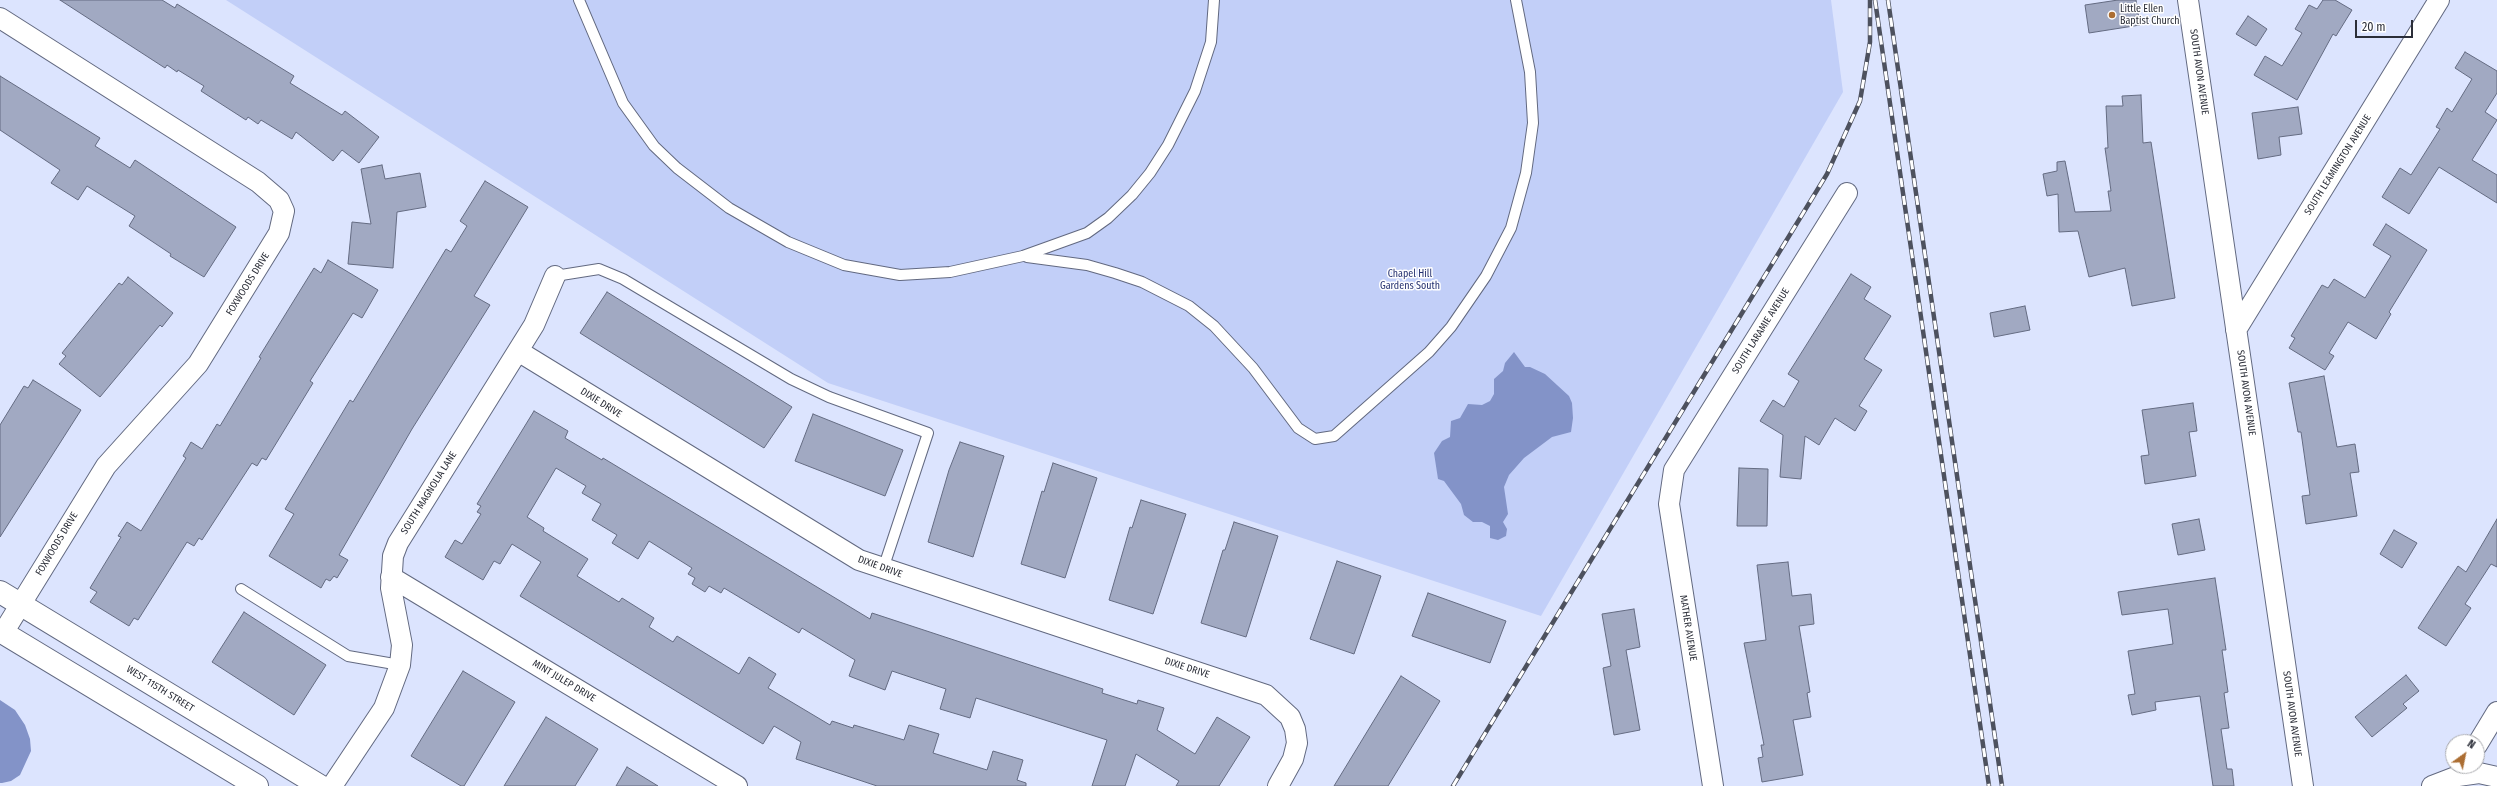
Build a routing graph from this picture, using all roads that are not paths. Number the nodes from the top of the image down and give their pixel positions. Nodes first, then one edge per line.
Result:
1 (579, 0) edge
2 (1214, 0) edge
3 (1516, 0) edge
4 (2188, 0) edge
5 (2439, 0) edge
6 (0, 18) edge
7 (1847, 193) dead end
8 (1023, 256) junction
9 (555, 276) joint
10 (2236, 330) junction
11 (518, 351) junction
12 (1674, 470) joint
13 (883, 569) junction
14 (391, 576) junction
15 (241, 589) dead end
16 (0, 592) edge
17 (20, 605) junction
18 (2, 632) edge
19 (400, 665) junction
20 (2497, 712) edge
21 (2484, 734) edge
22 (2455, 774) edge
23 (2484, 774) edge
24 (2497, 777) edge
25 (257, 786) edge
26 (320, 786) edge
27 (332, 786) edge
28 (737, 786) edge
29 (1278, 786) edge
30 (1713, 786) edge
31 (2303, 786) edge
32 (2432, 786) edge

1 - 8 lane
2 - 8 lane
3 - 8 lane
4 - 10 street, SOUTH AVON AVENUE
5 - 10 street, SOUTH LEAMINGTON AVENUE
6 - 17 street, FOXWOODS DRIVE
7 - 12 street, SOUTH LARAMIE AVENUE
9 - 11 street, SOUTH MAGNOLIA LANE
9 - 13 lane
10 - 31 street, SOUTH AVON AVENUE
11 - 13 street, DIXIE DRIVE
11 - 14 street, SOUTH MAGNOLIA LANE
12 - 30 street, MATHER AVENUE
13 - 29 street, DIXIE DRIVE
14 - 19 street, SOUTH MAGNOLIA LANE
14 - 28 street, MINT JULEP DRIVE
15 - 19 lane
16 - 17 street, WEST 115TH STREET
17 - 18 street, FOXWOODS DRIVE
17 - 26 street, WEST 115TH STREET
18 - 25 street
19 - 27 street, SOUTH MAGNOLIA LANE
20 - 21 street
22 - 32 street
23 - 24 street

